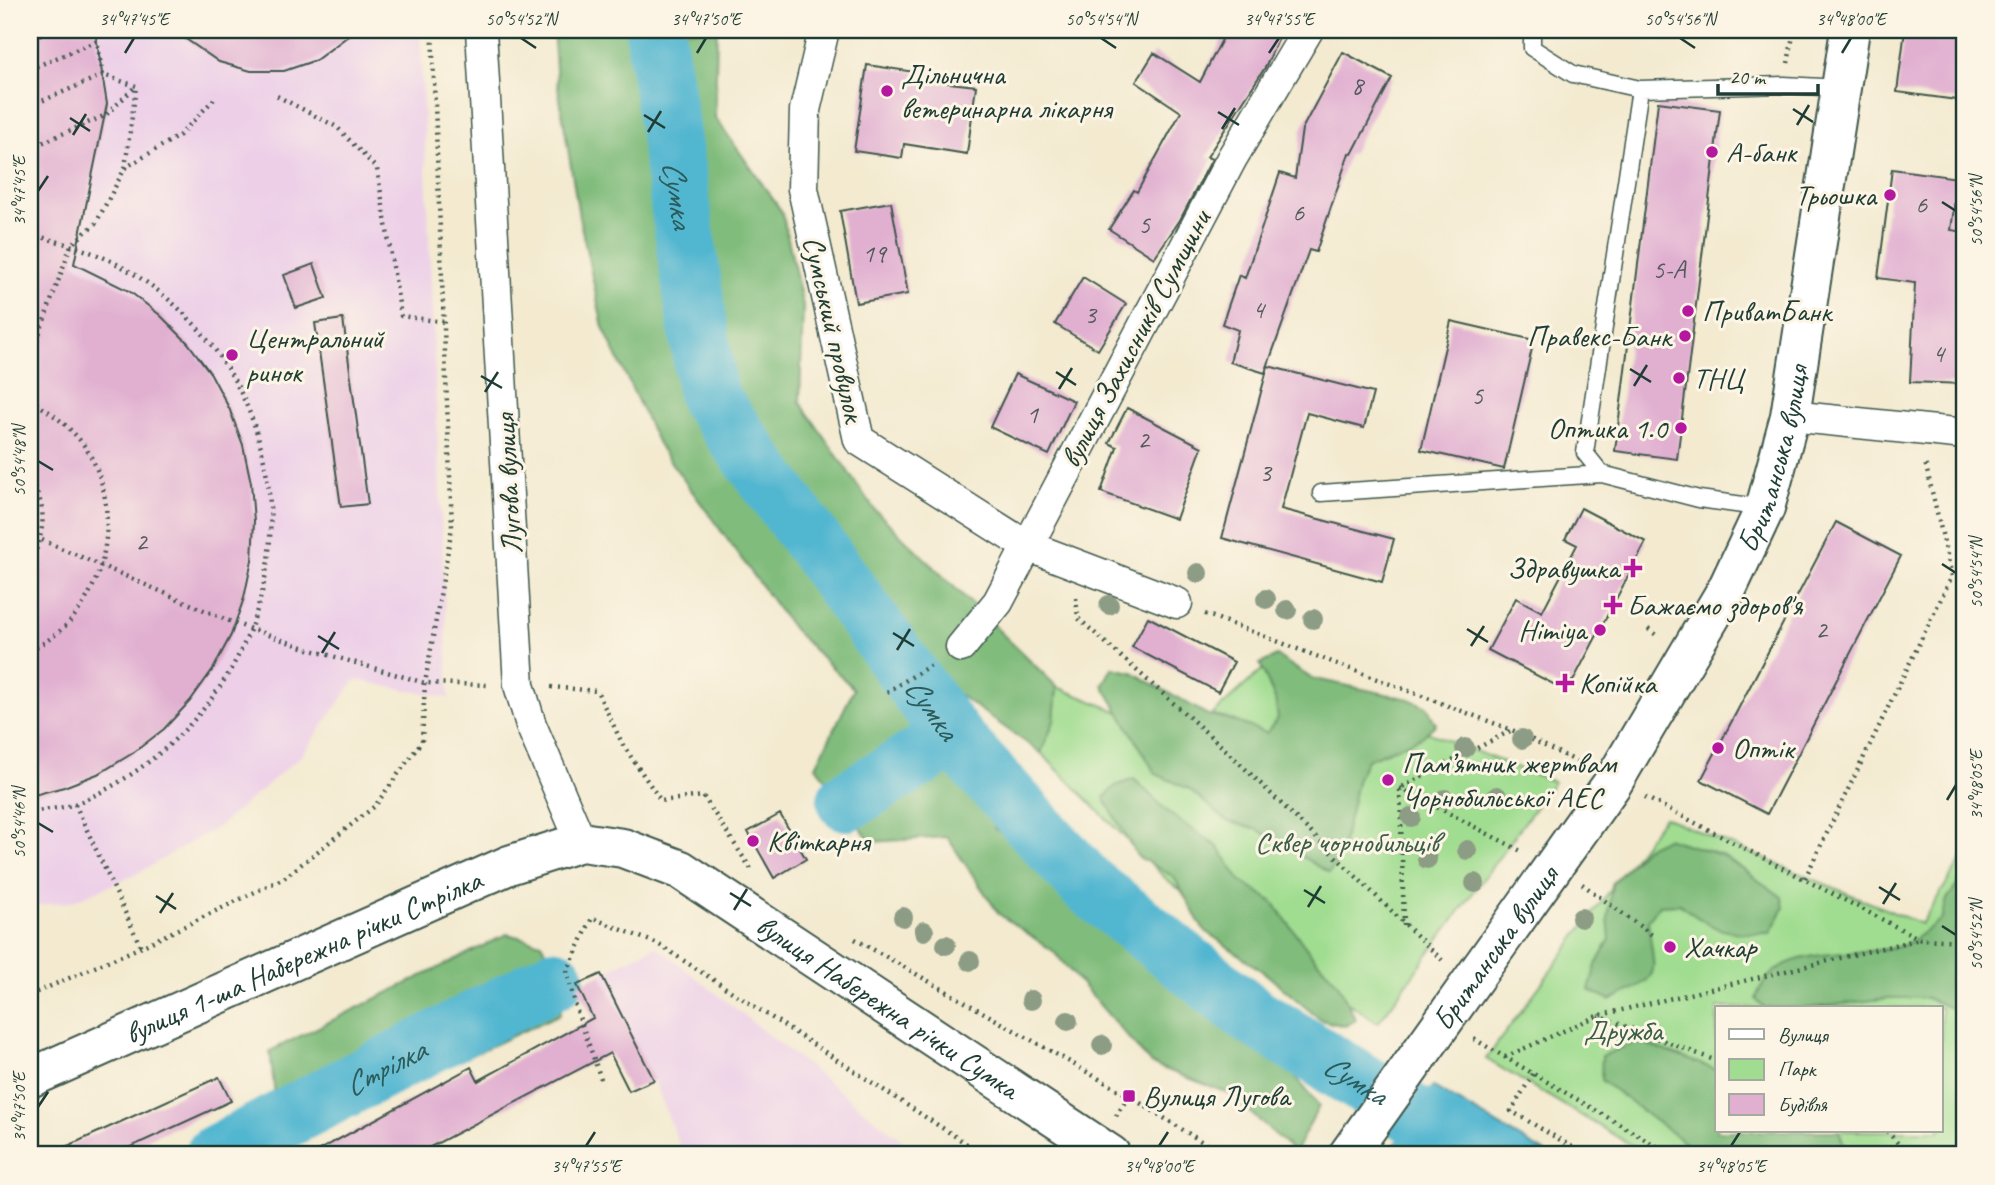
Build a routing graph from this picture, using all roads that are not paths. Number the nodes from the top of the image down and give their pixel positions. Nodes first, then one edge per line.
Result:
1 (481, 30) edge
2 (824, 30) edge
3 (1308, 30) edge
4 (1532, 30) edge
5 (1850, 30) edge
6 (1841, 88) junction
7 (1640, 89) junction
8 (1790, 416) junction
9 (1965, 435) edge
10 (1602, 474) junction
11 (1321, 493) dead end
12 (1765, 508) junction
13 (1025, 545) junction
14 (1177, 603) road end
15 (961, 647) road end
16 (581, 842) junction
17 (30, 1078) edge
18 (1111, 1155) edge
19 (1348, 1155) edge

1 - 16 street, Лугова вулиця
2 - 13 street, Сумський провулок
3 - 13 street, вулиця Захисників Сумщини
4 - 7 lane
5 - 6 main road, Британська вулиця
6 - 7 lane
6 - 8 main road, Британська вулиця
7 - 10 lane
8 - 9 street
8 - 12 main road, Британська вулиця
10 - 11 lane
10 - 12 lane
12 - 19 main road, Британська вулиця
13 - 14 street, Сумський провулок
13 - 15 street, вулиця Захисників Сумщини
16 - 17 main road, вулиця 1-ша Набережна річки Стрілка
16 - 18 main road, вулиця Набережна річки Сумка

